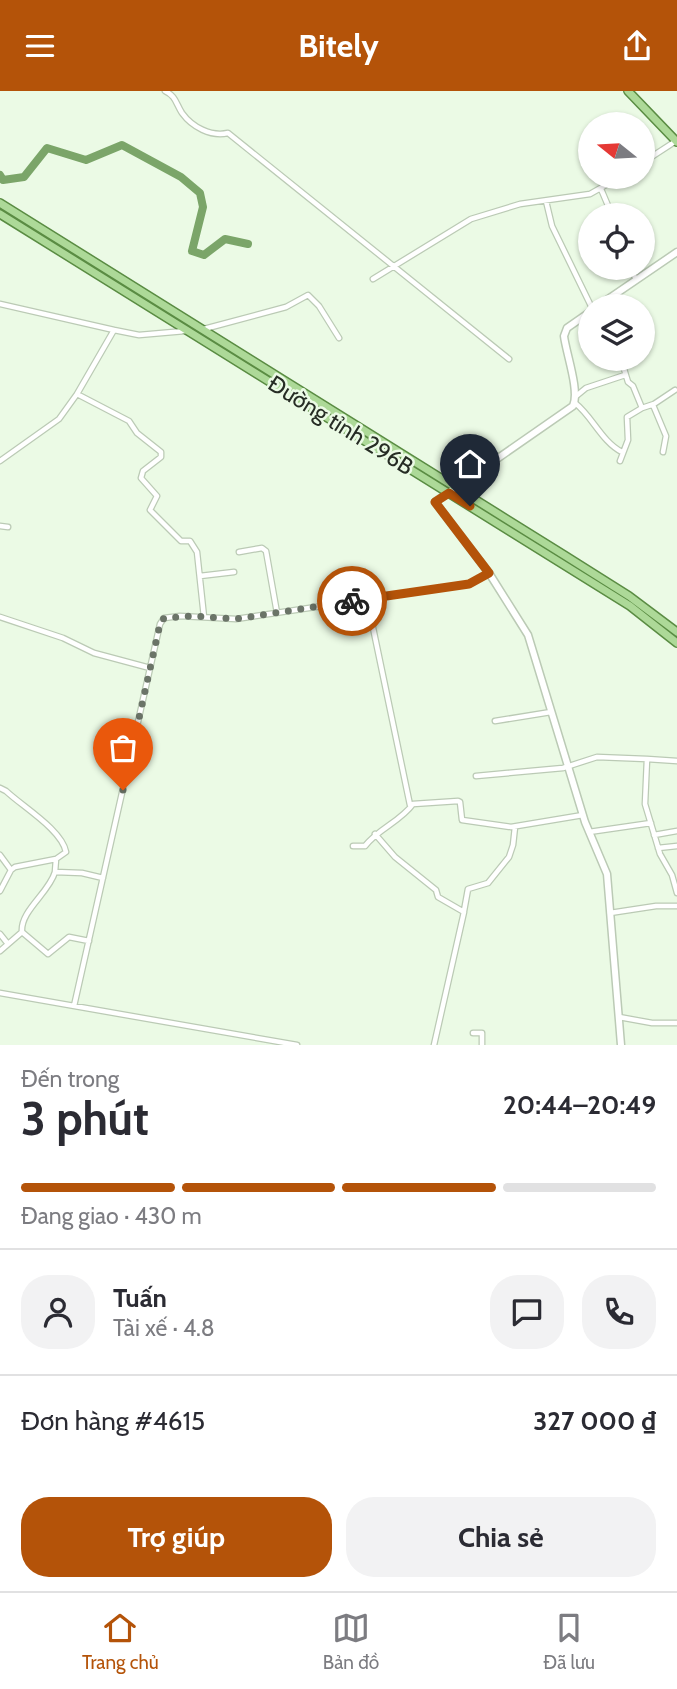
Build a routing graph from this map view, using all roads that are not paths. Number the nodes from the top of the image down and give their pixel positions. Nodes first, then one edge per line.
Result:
1 (165, 91) edge
2 (628, 91) edge
3 (677, 141) edge
4 (655, 155) edge
5 (601, 189) joint
6 (546, 201) junction
7 (0, 203) edge
8 (607, 203) edge
9 (0, 214) edge
10 (677, 252) edge
11 (393, 265) junction
12 (655, 267) edge
13 (373, 279) dead end
14 (636, 280) edge
15 (585, 294) edge
16 (616, 294) edge
17 (0, 304) edge
18 (578, 320) edge
19 (203, 329) junction
20 (114, 330) junction
21 (187, 330) junction
22 (338, 338) dead end
23 (509, 359) dead end
24 (624, 371) edge
25 (625, 375) junction
26 (674, 390) dead end
27 (77, 394) junction
28 (575, 400) junction
29 (653, 405) junction
30 (642, 408) junction
31 (623, 452) junction
32 (663, 452) dead end
33 (0, 461) edge
34 (620, 461) dead end
35 (452, 491) junction
36 (0, 526) edge
37 (8, 527) dead end
38 (239, 552) dead end
39 (234, 572) dead end
40 (489, 573) junction
41 (200, 576) junction
42 (367, 599) junction
43 (277, 613) junction
44 (0, 617) edge
45 (204, 617) junction
46 (677, 632) edge
47 (677, 643) edge
48 (150, 668) junction
49 (552, 712) junction
50 (495, 721) dead end
51 (647, 759) junction
52 (677, 761) edge
53 (569, 767) junction
54 (476, 776) dead end
55 (0, 788) edge
56 (411, 806) junction
57 (583, 815) junction
58 (651, 823) junction
59 (514, 827) junction
60 (677, 831) edge
61 (589, 832) junction
62 (375, 834) junction
63 (654, 835) junction
64 (353, 846) dead end
65 (677, 846) edge
66 (658, 848) junction
67 (0, 855) edge
68 (56, 859) junction
69 (11, 870) junction
70 (55, 871) junction
71 (103, 878) junction
72 (0, 891) edge
73 (677, 893) edge
74 (677, 906) edge
75 (464, 912) junction
76 (610, 913) junction
77 (22, 932) junction
78 (0, 934) edge
79 (89, 941) junction
80 (8, 943) junction
81 (0, 951) edge
82 (0, 993) edge
83 (74, 1006) junction
84 (618, 1017) junction
85 (677, 1023) edge
86 (473, 1033) dead end
87 (297, 1045) edge
88 (434, 1045) edge
89 (482, 1045) edge
90 (621, 1045) edge

1 - 11 street
2 - 3 main road
3 - 4 street
5 - 6 street
5 - 8 street
6 - 11 street
6 - 15 street
7 - 19 main road, Đường tỉnh 296B
9 - 21 main road, Đường tỉnh 296B
10 - 12 street
11 - 13 street
11 - 23 street
14 - 16 street
17 - 20 street
18 - 28 street
19 - 22 street
19 - 35 main road, Đường tỉnh 296B
20 - 21 street
20 - 27 street
21 - 35 main road, Đường tỉnh 296B
24 - 25 street
25 - 28 street
25 - 30 street
26 - 29 street
27 - 33 street
27 - 41 street
28 - 31 street
28 - 35 street
29 - 30 street
29 - 32 street
30 - 31 street
31 - 34 street
35 - 40 street
35 - 46 main road, Đường tỉnh 296B
35 - 47 main road, Đường tỉnh 296B
36 - 37 street
38 - 43 street
39 - 41 street
40 - 42 street
40 - 49 street
41 - 45 street
42 - 43 street
42 - 56 street
43 - 45 street
44 - 48 street
45 - 48 street
48 - 71 street
49 - 50 street
49 - 53 street
51 - 52 street
51 - 53 street
51 - 58 street
53 - 54 street
53 - 57 street
55 - 68 street
56 - 59 street
56 - 62 street
57 - 59 street
57 - 61 street
58 - 61 street
58 - 63 street
59 - 75 street
60 - 63 street
61 - 76 street
62 - 64 street
62 - 75 street
63 - 66 street
65 - 66 street
66 - 73 street
67 - 69 street
68 - 69 street
68 - 70 street
69 - 72 street
70 - 71 street
70 - 77 street
71 - 79 street
74 - 76 street
75 - 88 street
76 - 84 street
77 - 79 street
77 - 80 street
78 - 80 street
79 - 83 street
80 - 81 street
82 - 83 street
83 - 87 street
84 - 85 street
84 - 90 street
86 - 89 street

